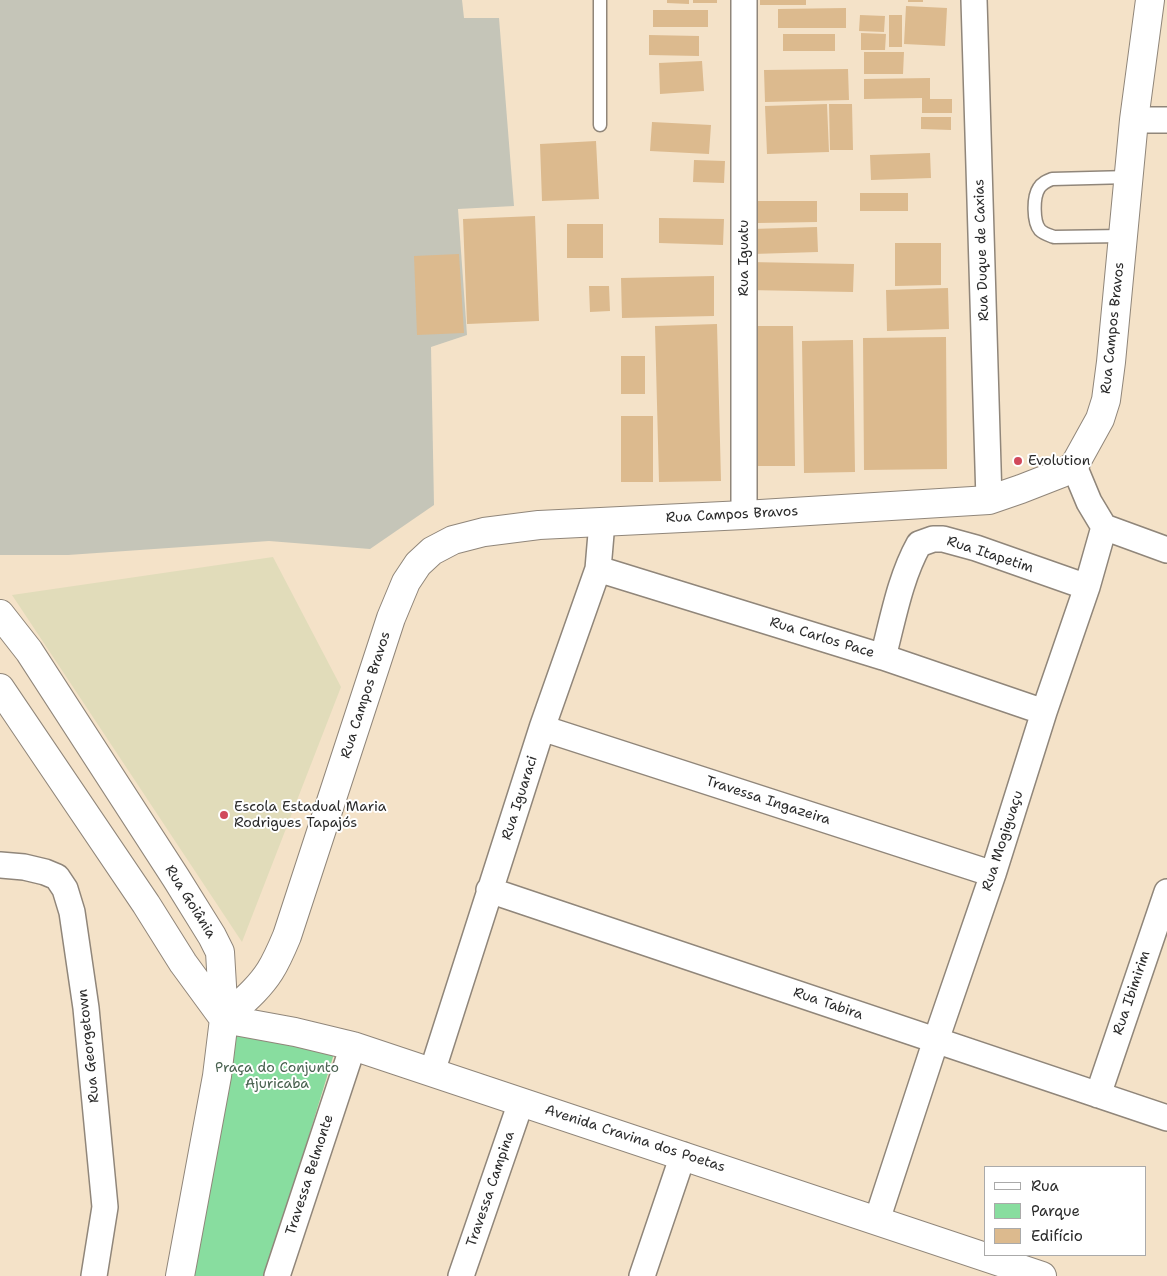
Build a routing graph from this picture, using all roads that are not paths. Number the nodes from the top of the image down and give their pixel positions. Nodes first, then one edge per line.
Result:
1 (600, 0) edge
2 (744, 0) edge
3 (974, 0) edge
4 (1150, 0) edge
5 (1134, 120) junction
6 (1167, 120) edge
7 (600, 125) dead end
8 (1128, 177) junction
9 (1123, 236) junction
10 (1074, 466) junction
11 (989, 500) junction
12 (744, 515) junction
13 (602, 522) junction
14 (1104, 528) junction
15 (1167, 550) edge
16 (598, 569) junction
17 (1087, 587) junction
18 (0, 614) edge
19 (883, 657) junction
20 (0, 688) edge
21 (1044, 712) junction
22 (542, 728) junction
23 (0, 864) edge
24 (993, 874) junction
25 (490, 890) junction
26 (1167, 892) edge
27 (224, 1019) junction
28 (936, 1040) junction
29 (353, 1046) junction
30 (432, 1072) junction
31 (1098, 1095) junction
32 (521, 1102) junction
33 (1167, 1118) edge
34 (683, 1155) junction
35 (877, 1220) junction
36 (94, 1276) edge
37 (180, 1276) edge
38 (277, 1276) edge
39 (461, 1276) edge
40 (642, 1276) edge
41 (1042, 1276) edge

1 - 7 lane
2 - 12 street, Rua Iguatu
3 - 11 street, Rua Duque de Caxias
4 - 5 street, Rua Campos Bravos
5 - 6 street
5 - 8 street, Rua Campos Bravos
8 - 9 street, Rua Campos Bravos
8 - 9 lane
9 - 10 street, Rua Campos Bravos
10 - 11 street, Rua Campos Bravos
10 - 14 street
11 - 12 street, Rua Campos Bravos
12 - 13 street, Rua Campos Bravos
13 - 16 street, Rua Iguaraci
13 - 27 street, Rua Campos Bravos
14 - 15 street
14 - 17 street, Rua Mogiguaçu
16 - 19 street, Rua Carlos Pace
16 - 22 street, Rua Iguaraci
17 - 19 street, Rua Itapetim
17 - 21 street, Rua Mogiguaçu
18 - 27 street, Rua Goiânia
19 - 21 street, Rua Carlos Pace
20 - 27 street
21 - 24 street, Rua Mogiguaçu
22 - 24 street, Travessa Ingazeira
22 - 25 street, Rua Iguaraci
23 - 36 street, Rua Georgetown
24 - 28 street, Rua Mogiguaçu
25 - 28 street, Rua Tabira
25 - 30 street, Rua Iguaraci
26 - 31 street, Rua Ibimirim
27 - 29 street, Avenida Cravina dos Poetas
27 - 37 street, Rua Goiânia
28 - 31 street, Rua Tabira
28 - 35 street, Rua Mogiguaçu
29 - 30 street, Avenida Cravina dos Poetas
29 - 38 street, Travessa Belmonte
30 - 32 street, Avenida Cravina dos Poetas
31 - 33 street, Rua Tabira
32 - 34 street, Avenida Cravina dos Poetas
32 - 39 street, Travessa Campina
34 - 35 street, Avenida Cravina dos Poetas
34 - 40 street
35 - 41 street, Avenida Cravina dos Poetas

